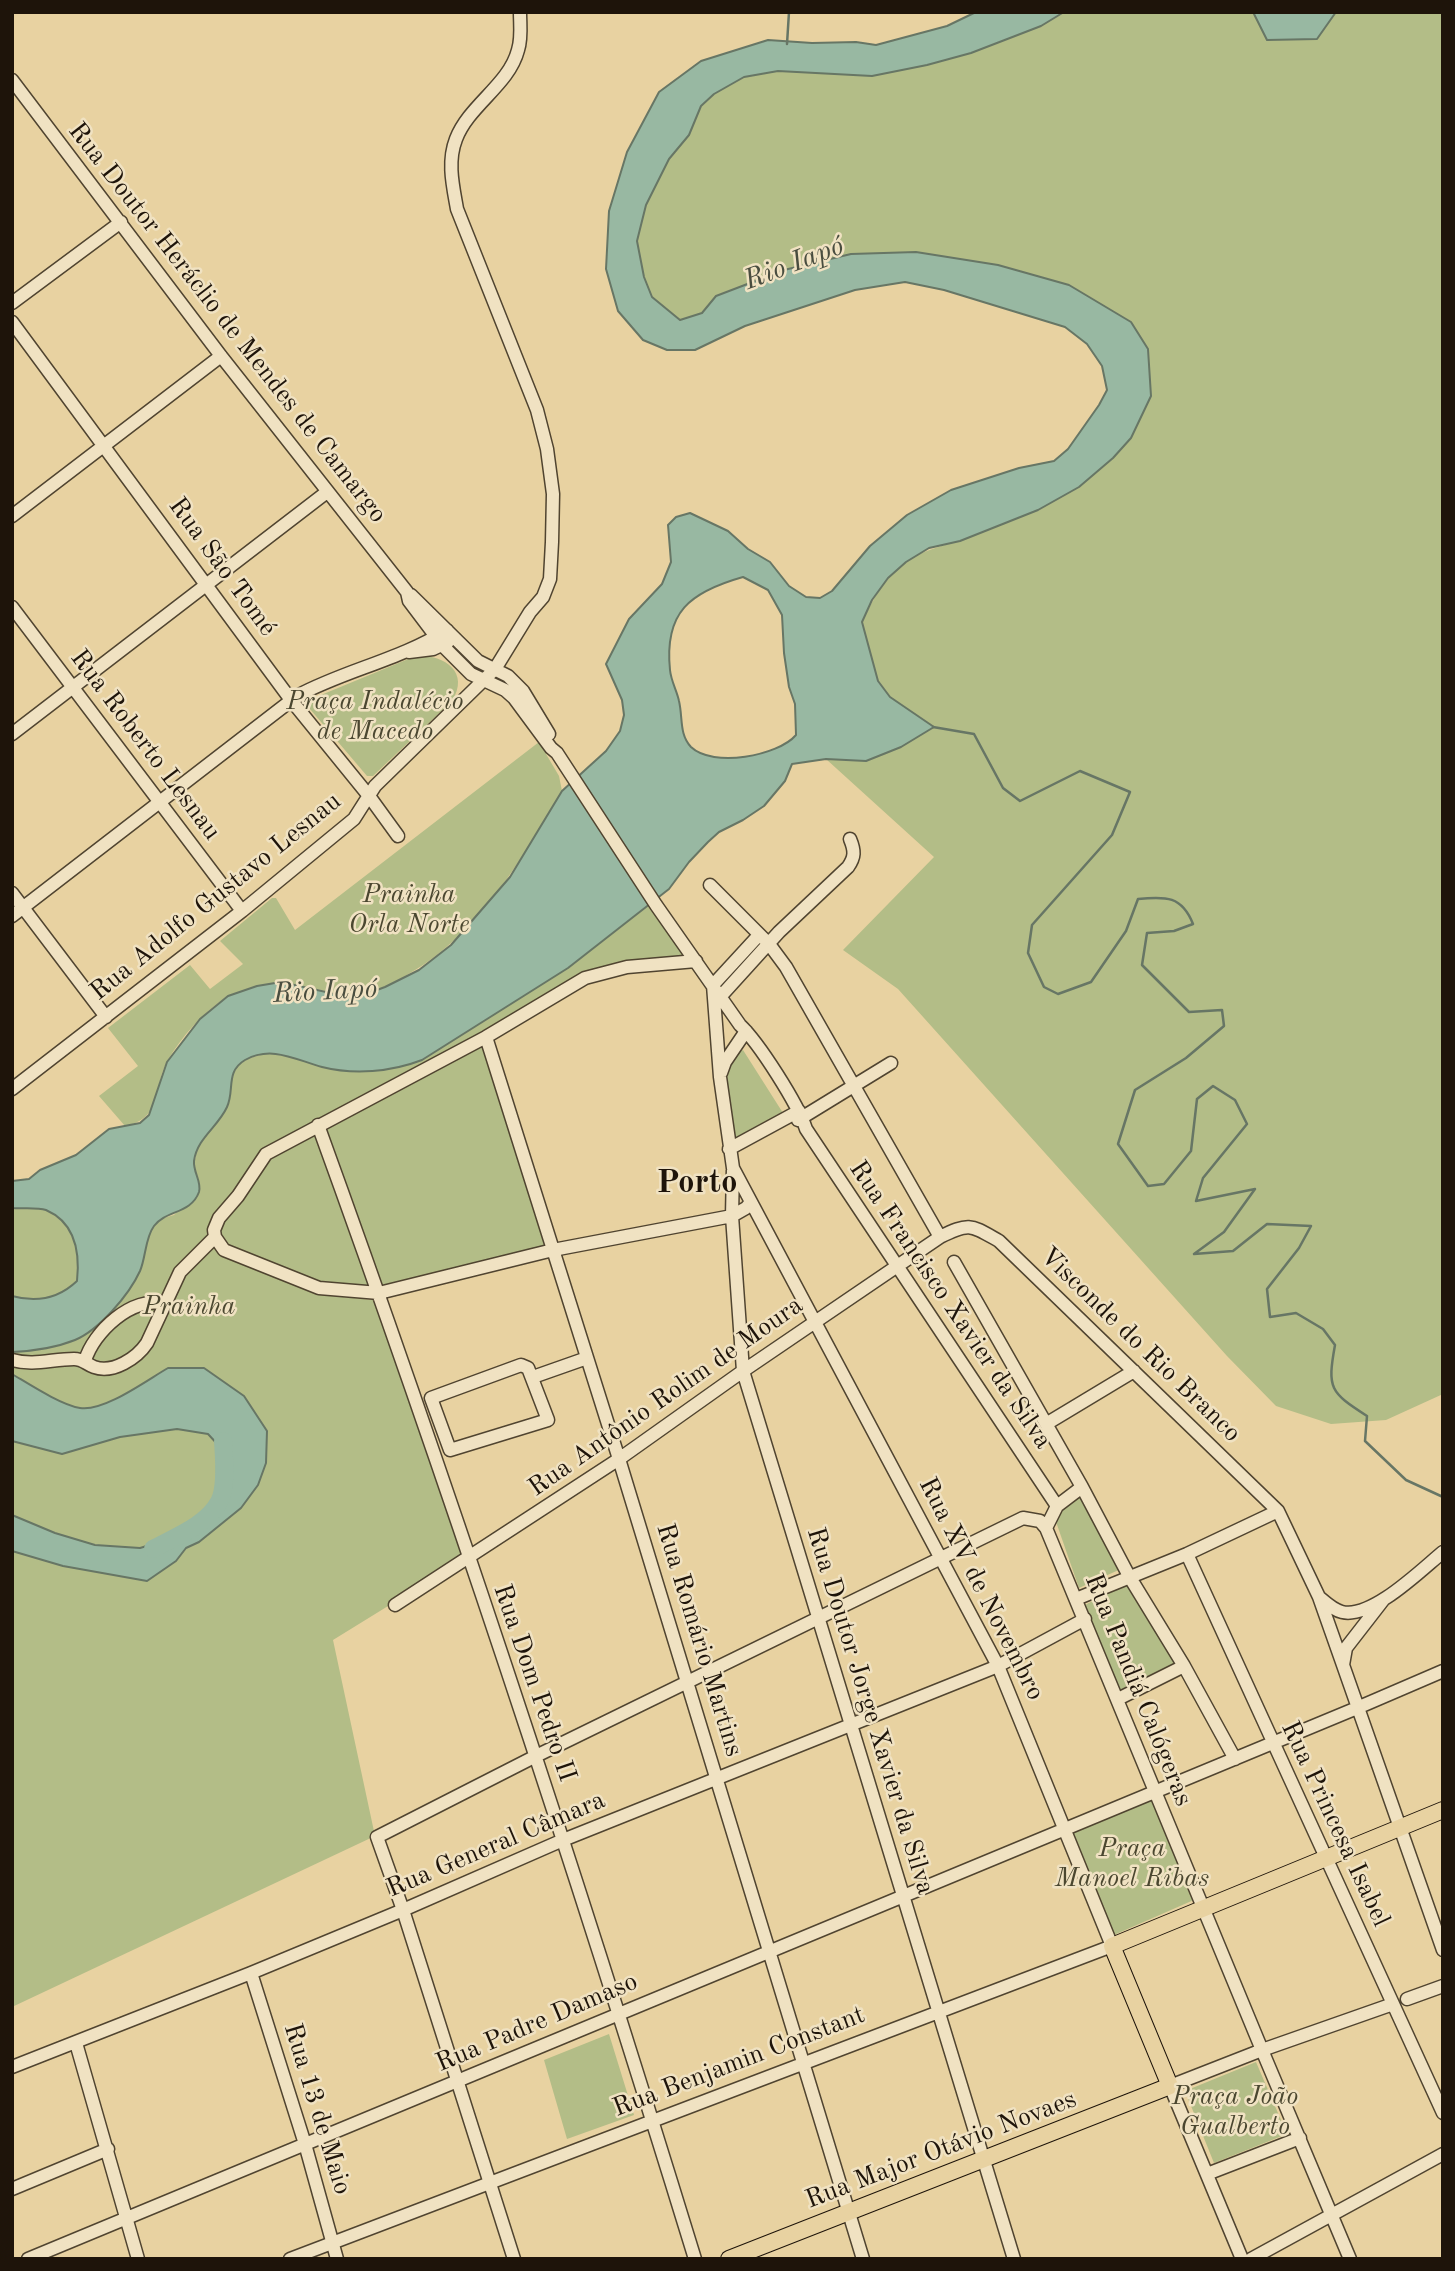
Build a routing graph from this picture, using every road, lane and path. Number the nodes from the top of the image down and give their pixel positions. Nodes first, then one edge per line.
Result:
1 (520, 12) edge
2 (14, 85) edge
3 (121, 222) junction
4 (12, 303) edge
5 (12, 322) edge
6 (221, 356) junction
7 (103, 446) junction
8 (327, 492) junction
9 (12, 516) edge
10 (207, 585) junction
11 (12, 607) edge
12 (445, 638) junction
13 (495, 669) junction
14 (484, 682) junction
15 (74, 687) junction
16 (291, 701) junction
17 (12, 734) edge
18 (558, 753) junction
19 (369, 796) junction
20 (160, 802) junction
21 (397, 836) dead end
22 (850, 839) dead end
23 (710, 885) dead end
24 (12, 893) edge
25 (656, 905) joint
26 (23, 907) junction
27 (242, 911) junction
28 (12, 916) edge
29 (759, 935) junction
30 (769, 944) junction
31 (696, 961) junction
32 (717, 991) junction
33 (106, 1017) junction
34 (716, 1026) junction
35 (741, 1028) junction
36 (486, 1037) junction
37 (891, 1063) dead end
38 (720, 1077) junction
39 (854, 1087) junction
40 (12, 1089) edge
41 (800, 1118) junction
42 (318, 1125) junction
43 (729, 1149) junction
44 (738, 1192) junction
45 (751, 1202) junction
46 (732, 1216) junction
47 (962, 1226) joint
48 (215, 1237) junction
49 (940, 1237) junction
50 (553, 1250) junction
51 (954, 1262) dead end
52 (897, 1267) junction
53 (379, 1293) junction
54 (164, 1304) junction
55 (816, 1321) junction
56 (587, 1357) junction
57 (12, 1360) edge
58 (85, 1361) junction
59 (743, 1371) junction
60 (1134, 1371) junction
61 (533, 1377) junction
62 (1046, 1424) junction
63 (619, 1459) junction
64 (1082, 1487) junction
65 (1057, 1506) junction
66 (1278, 1511) junction
67 (1046, 1528) junction
68 (1443, 1552) edge
69 (1186, 1554) junction
70 (940, 1558) junction
71 (468, 1559) junction
72 (1129, 1576) junction
73 (1319, 1597) junction
74 (1076, 1599) junction
75 (1384, 1599) junction
76 (395, 1605) dead end
77 (817, 1619) junction
78 (1085, 1619) junction
79 (1343, 1665) junction
80 (998, 1666) junction
81 (1184, 1666) junction
82 (1443, 1671) edge
83 (688, 1682) junction
84 (1118, 1699) junction
85 (1357, 1708) junction
86 (850, 1726) junction
87 (1273, 1743) junction
88 (536, 1756) junction
89 (1235, 1759) junction
90 (717, 1777) junction
91 (1155, 1792) junction
92 (1443, 1810) edge
93 (1399, 1828) junction
94 (1064, 1830) junction
95 (563, 1840) junction
96 (1325, 1858) junction
97 (902, 1897) junction
98 (1205, 1909) junction
99 (404, 1910) junction
100 (1112, 1946) junction
101 (1443, 1951) edge
102 (770, 1952) junction
103 (251, 1973) junction
104 (1443, 1986) edge
105 (1407, 1999) dead end
106 (1393, 2004) junction
107 (938, 2012) junction
108 (619, 2014) junction
109 (76, 2043) junction
110 (1262, 2050) junction
111 (804, 2064) junction
112 (12, 2067) edge
113 (458, 2081) junction
114 (1170, 2086) junction
115 (1443, 2113) edge
116 (653, 2121) junction
117 (1300, 2138) junction
118 (305, 2144) junction
119 (108, 2149) junction
120 (1443, 2154) edge
121 (983, 2160) junction
122 (1207, 2174) junction
123 (490, 2183) junction
124 (12, 2189) edge
125 (849, 2214) junction
126 (1332, 2214) junction
127 (126, 2218) junction
128 (332, 2242) junction
129 (29, 2259) edge
130 (138, 2259) edge
131 (290, 2259) edge
132 (337, 2259) edge
133 (514, 2259) edge
134 (695, 2259) edge
135 (729, 2259) edge
136 (863, 2259) edge
137 (1014, 2259) edge
138 (1242, 2259) edge
139 (1251, 2259) edge
140 (1350, 2259) edge

1 - 13 street, Rua Adolfo Gustavo Lesnau
2 - 3 street, Rua Doutor Heráclio de Mendes de Camargo
3 - 4 street
3 - 6 street, Rua Doutor Heráclio de Mendes de Camargo
5 - 7 street, Rua São Tomé
6 - 7 street
6 - 8 street, Rua Doutor Heráclio de Mendes de Camargo
7 - 9 street
7 - 10 street, Rua São Tomé
8 - 10 street
8 - 12 street, Rua Doutor Heráclio de Mendes de Camargo
10 - 15 street
10 - 16 street, Rua São Tomé
11 - 15 street, Rua Roberto Lesnau
12 - 13 street, Rua Doutor Heráclio de Mendes de Camargo
12 - 14 street, Rua Doutor Heráclio de Mendes de Camargo
12 - 16 street
13 - 14 street, Rua Adolfo Gustavo Lesnau
13 - 18 street, Rua Doutor Heráclio de Mendes de Camargo
14 - 18 street, Rua Doutor Heráclio de Mendes de Camargo
14 - 19 street, Rua Adolfo Gustavo Lesnau
15 - 17 street
15 - 20 street, Rua Roberto Lesnau
16 - 19 street, Rua São Tomé
16 - 20 street
18 - 25 street, Rua Doutor Heráclio de Mendes de Camargo
19 - 21 street, Rua São Tomé
19 - 27 street, Rua Adolfo Gustavo Lesnau
20 - 26 street
20 - 27 street, Rua Roberto Lesnau
22 - 30 street
23 - 29 street
24 - 26 street
25 - 31 street, Rua Francisco Xavier da Silva
26 - 28 street
26 - 33 street
27 - 33 street, Rua Adolfo Gustavo Lesnau
29 - 30 street
29 - 32 street
30 - 32 street
30 - 39 street
31 - 32 street, Rua Francisco Xavier da Silva
31 - 36 street
32 - 34 street, Rua XV de Novembro
32 - 35 street, Rua Francisco Xavier da Silva
33 - 40 street, Rua Adolfo Gustavo Lesnau
34 - 35 street
34 - 38 street, Rua XV de Novembro
35 - 38 street
35 - 41 street, Rua Francisco Xavier da Silva
36 - 42 street
36 - 50 street, Rua Romário Martins
37 - 39 street
38 - 43 street, Rua XV de Novembro
39 - 41 street
39 - 49 street
41 - 43 street
41 - 52 street, Rua Francisco Xavier da Silva
42 - 48 street
42 - 53 street, Rua Dom Pedro II
43 - 44 street, Rua XV de Novembro
44 - 45 street, Rua XV de Novembro
44 - 46 street, Rua Doutor Jorge Xavier da Silva
45 - 46 street
45 - 55 street, Rua XV de Novembro
46 - 50 street
46 - 59 street, Rua Doutor Jorge Xavier da Silva
47 - 49 street, Rua Antônio Rolim de Moura
47 - 60 street, Visconde do Rio Branco
48 - 53 street
48 - 54 street
49 - 52 street, Rua Antônio Rolim de Moura
50 - 53 street
50 - 56 street, Rua Romário Martins
51 - 62 street
52 - 55 street, Rua Antônio Rolim de Moura
52 - 65 street, Rua Francisco Xavier da Silva
53 - 71 street, Rua Dom Pedro II
54 - 58 street
54 - 58 street
55 - 59 street, Rua Antônio Rolim de Moura
55 - 70 street, Rua XV de Novembro
56 - 61 street
56 - 63 street, Rua Romário Martins
57 - 58 street
59 - 63 street, Rua Antônio Rolim de Moura
59 - 77 street, Rua Doutor Jorge Xavier da Silva
60 - 62 street
60 - 66 street, Visconde do Rio Branco
61 - 61 street
62 - 64 street
63 - 71 street, Rua Antônio Rolim de Moura
63 - 83 street, Rua Romário Martins
64 - 65 street
64 - 72 street
65 - 67 street
66 - 69 street
66 - 73 street
67 - 70 street
67 - 74 street, Rua Pandiá Calógeras
68 - 75 street
69 - 72 street
69 - 87 street, Rua Princesa Isabel
70 - 77 street
70 - 80 street, Rua XV de Novembro
71 - 76 street, Rua Antônio Rolim de Moura
71 - 88 street, Rua Dom Pedro II
72 - 74 street
72 - 81 street
73 - 75 street
73 - 79 street
74 - 78 street, Rua Pandiá Calógeras
75 - 79 street
77 - 83 street
77 - 86 street, Rua Doutor Jorge Xavier da Silva
78 - 80 street, Rua General Câmara
78 - 84 street, Rua Pandiá Calógeras
79 - 85 street
80 - 86 street, Rua General Câmara
80 - 94 street, Rua XV de Novembro
81 - 84 street
81 - 89 street
82 - 85 street
83 - 88 street
83 - 90 street, Rua Romário Martins
84 - 91 street, Rua Pandiá Calógeras
85 - 87 street
85 - 93 street
86 - 90 street, Rua General Câmara
86 - 97 street, Rua Doutor Jorge Xavier da Silva
87 - 89 street
87 - 96 street, Rua Princesa Isabel
88 - 95 street, Rua Dom Pedro II
88 - 99 street
89 - 91 street
90 - 95 street, Rua General Câmara
90 - 102 street, Rua Romário Martins
91 - 94 street
91 - 98 street, Rua Pandiá Calógeras
92 - 93 main road, Rua Benjamin Constant
93 - 96 main road, Rua Benjamin Constant
93 - 101 street
94 - 97 street, Rua Padre Damaso
94 - 100 street, Rua XV de Novembro
95 - 99 street, Rua General Câmara
95 - 108 street, Rua Dom Pedro II
96 - 98 main road, Rua Benjamin Constant
96 - 106 street, Rua Princesa Isabel
97 - 102 street, Rua Padre Damaso
97 - 107 street, Rua Doutor Jorge Xavier da Silva
98 - 100 main road, Rua Benjamin Constant
98 - 110 street, Rua Pandiá Calógeras
99 - 103 street, Rua General Câmara
99 - 113 street
100 - 107 street, Rua Benjamin Constant
100 - 114 main road, Rua XV de Novembro
102 - 108 street, Rua Padre Damaso
102 - 111 street, Rua Romário Martins
103 - 109 street, Rua General Câmara
103 - 118 street, Rua 13 de Maio
104 - 105 street
106 - 110 street
106 - 115 street, Rua Princesa Isabel
107 - 111 street, Rua Benjamin Constant
107 - 121 street, Rua Doutor Jorge Xavier da Silva
108 - 113 street, Rua Padre Damaso
108 - 116 street, Rua Dom Pedro II
109 - 112 street, Rua General Câmara
109 - 119 street
110 - 114 street
110 - 117 street, Rua Pandiá Calógeras
111 - 116 street, Rua Benjamin Constant
111 - 125 street, Rua Romário Martins
113 - 118 street, Rua Padre Damaso
113 - 123 street
114 - 121 main road, Rua Major Otávio Novaes
114 - 122 street
116 - 123 street, Rua Benjamin Constant
116 - 134 street, Rua Dom Pedro II
117 - 122 street
117 - 126 street, Rua Pandiá Calógeras
118 - 127 street, Rua Padre Damaso
118 - 128 street, Rua 13 de Maio
119 - 124 street
119 - 127 street
120 - 126 street
121 - 125 main road, Rua Major Otávio Novaes
121 - 137 street, Rua Doutor Jorge Xavier da Silva
122 - 138 street
123 - 128 street, Rua Benjamin Constant
123 - 133 street
125 - 135 main road, Rua Major Otávio Novaes
125 - 136 street, Rua Romário Martins
126 - 139 street
126 - 140 street, Rua Pandiá Calógeras
127 - 129 street, Rua Padre Damaso
127 - 130 street
128 - 131 street, Rua Benjamin Constant
128 - 132 street, Rua 13 de Maio

